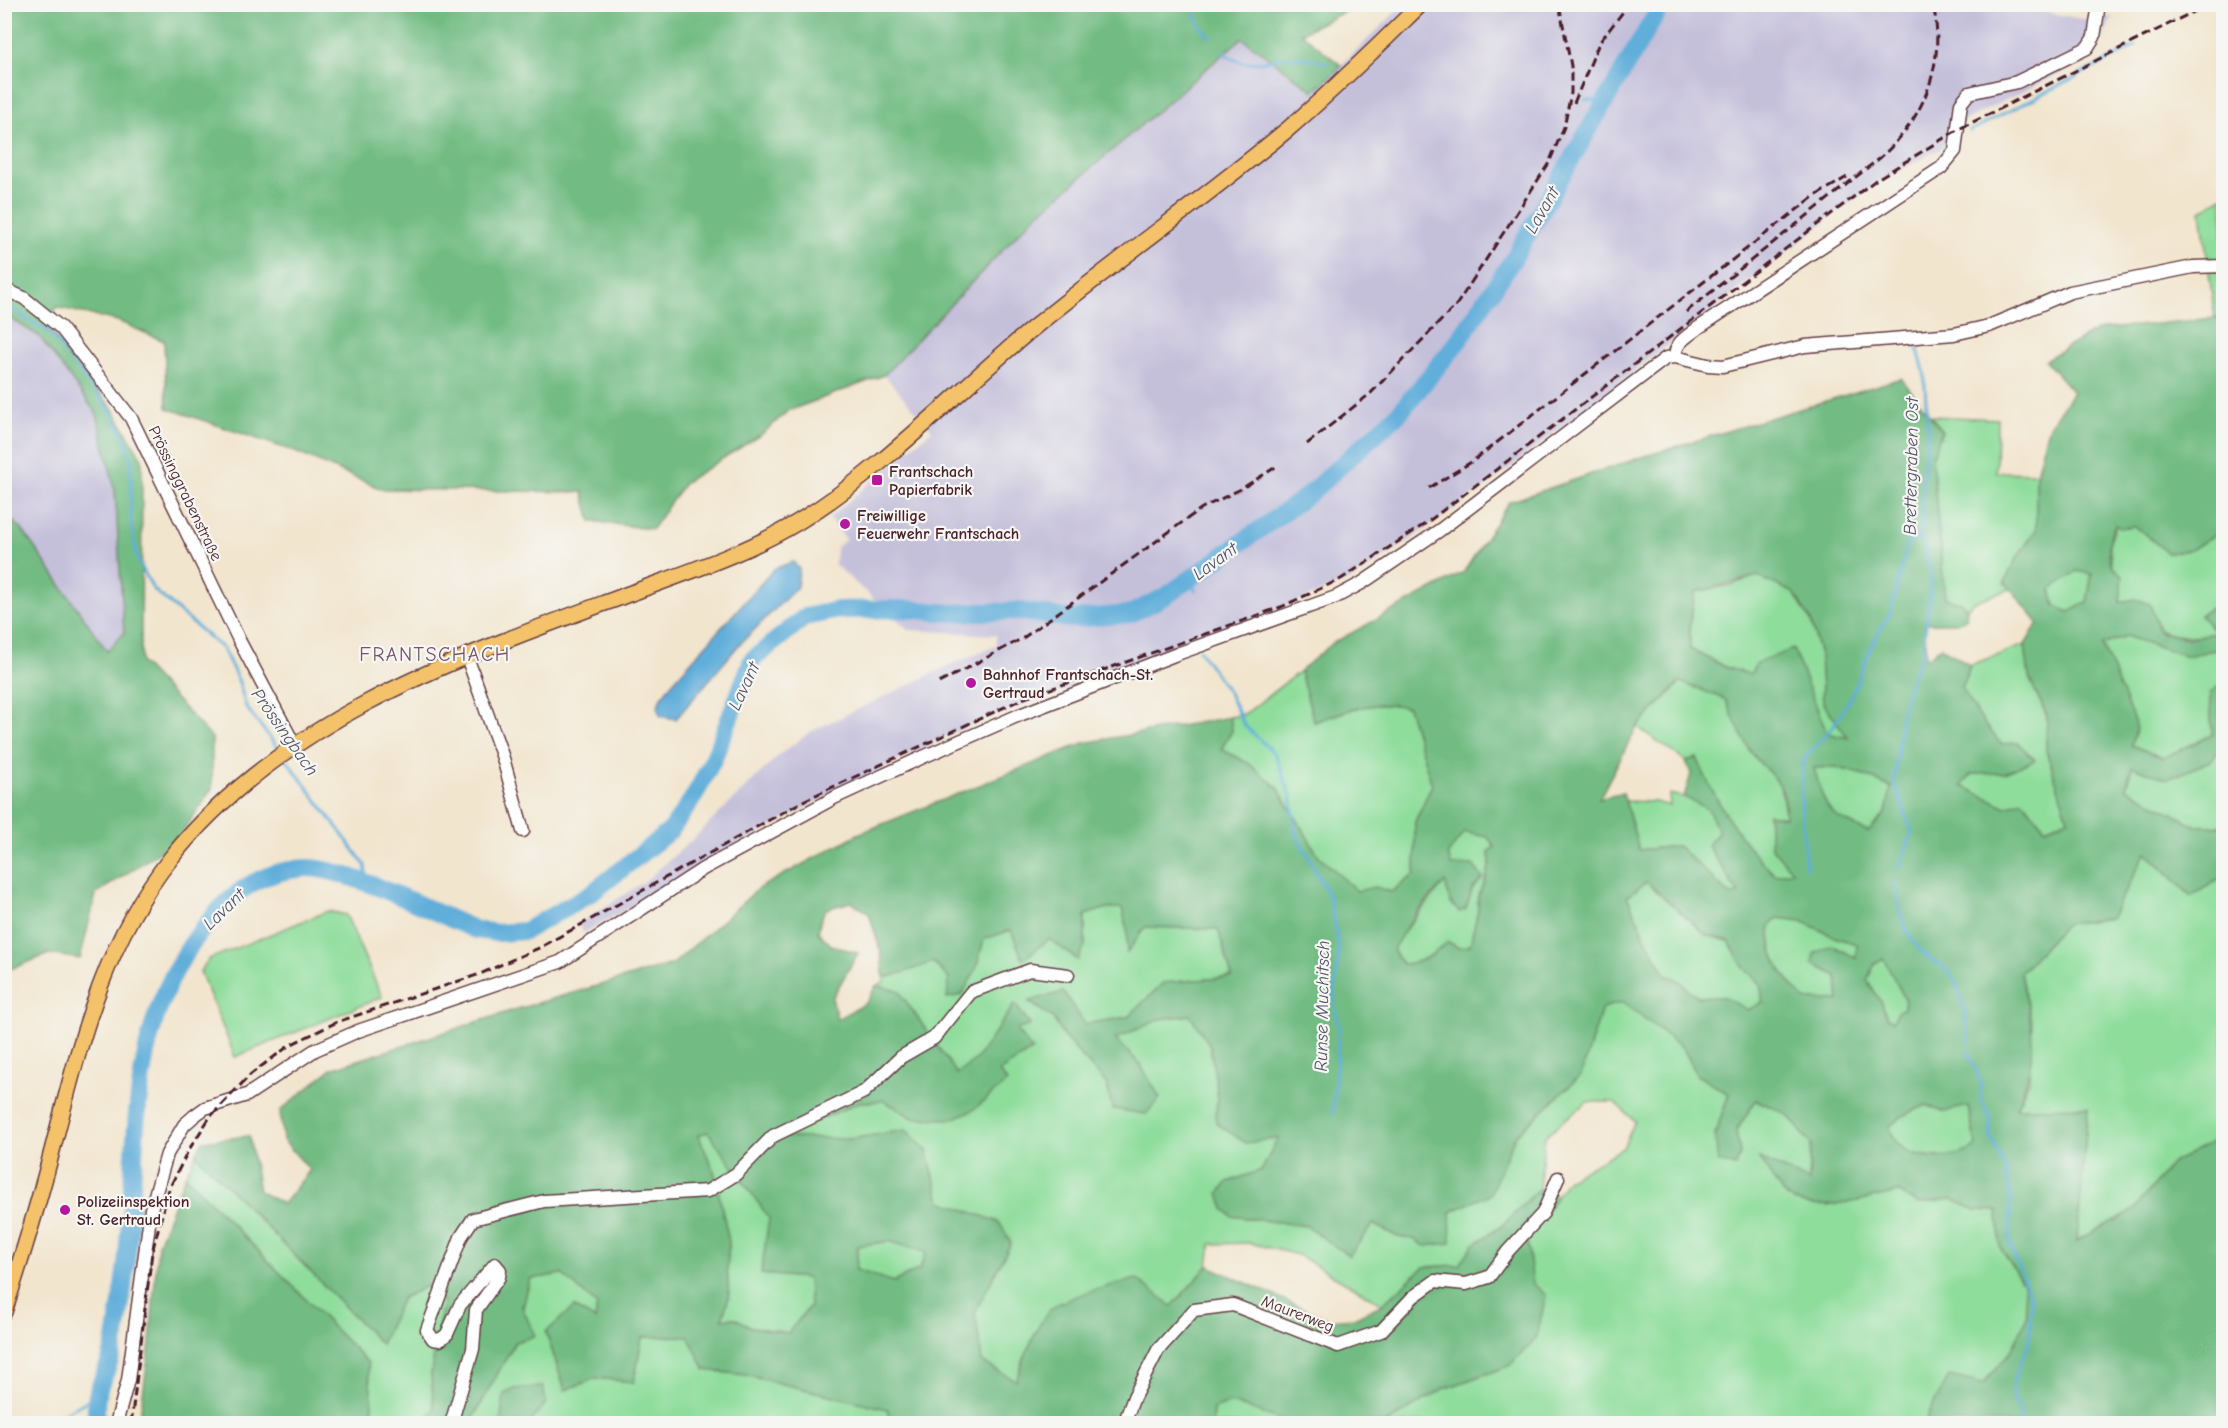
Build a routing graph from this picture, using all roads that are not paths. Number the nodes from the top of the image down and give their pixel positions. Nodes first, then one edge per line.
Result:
1 (1421, 4) edge
2 (2099, 4) edge
3 (2223, 266) edge
4 (4, 289) edge
5 (1675, 357) junction
6 (467, 657) junction
7 (292, 748) junction
8 (523, 831) dead end
9 (1068, 975) dead end
10 (1558, 1178) dead end
11 (4, 1312) edge
12 (116, 1424) edge
13 (451, 1424) edge
14 (1124, 1424) edge

1 - 6 main road
2 - 5 street
3 - 5 street
4 - 7 street, Prössinggrabenstraße
5 - 12 street
6 - 7 main road
6 - 8 street
7 - 11 main road
9 - 13 street
10 - 14 street, Maurerweg

